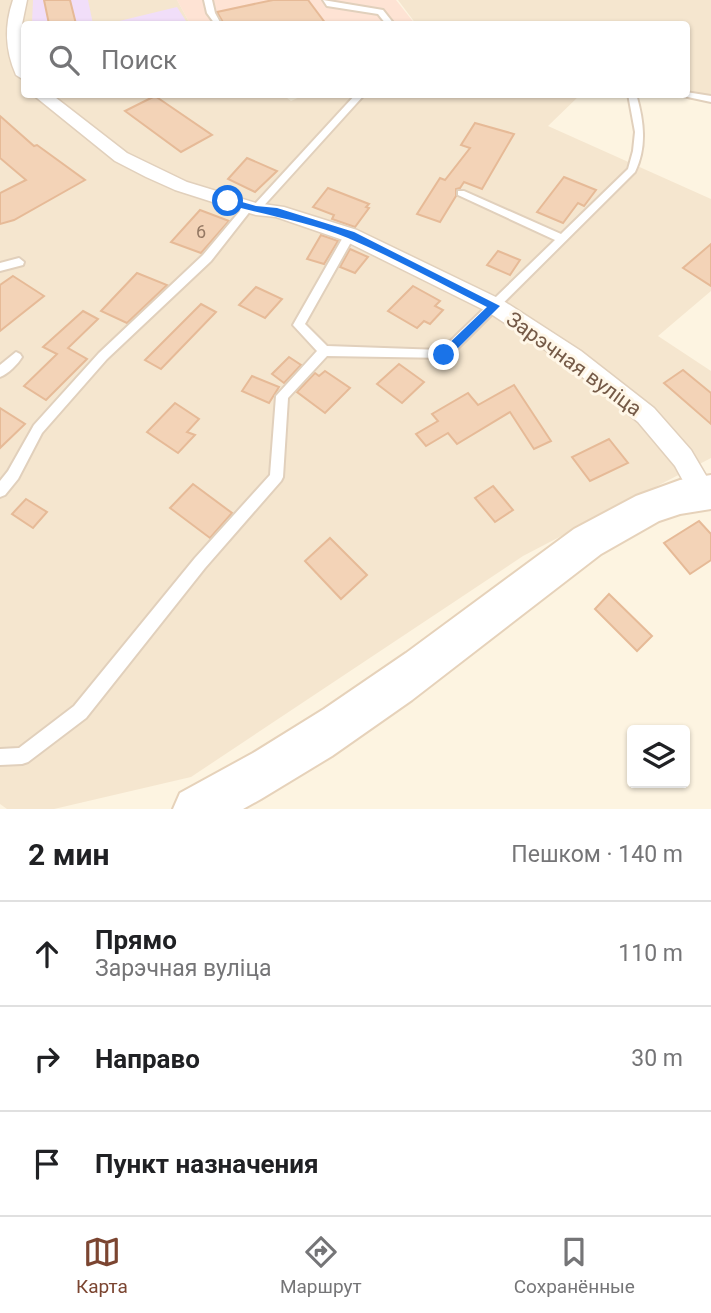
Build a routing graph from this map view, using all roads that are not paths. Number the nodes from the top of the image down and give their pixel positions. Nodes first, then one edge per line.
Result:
1 (20, 0) edge
2 (208, 0) edge
3 (327, 0) edge
4 (216, 21) edge
5 (388, 21) edge
6 (21, 67) edge
7 (690, 95) edge
8 (45, 98) edge
9 (357, 98) edge
10 (633, 98) edge
11 (711, 99) edge
12 (461, 193) dead end
13 (252, 208) junction
14 (350, 235) junction
15 (561, 238) junction
16 (19, 262) dead end
17 (0, 267) edge
18 (495, 306) junction
19 (324, 351) junction
20 (16, 357) dead end
21 (0, 372) edge
22 (0, 491) edge
23 (707, 493) edge
24 (0, 757) edge
25 (196, 809) edge

1 - 6 street
2 - 4 lane
3 - 5 lane
7 - 11 lane
8 - 13 street, Зарэчная вуліца
9 - 13 lane
10 - 15 lane
12 - 15 lane
13 - 14 street, Зарэчная вуліца
13 - 22 lane
14 - 18 street, Зарэчная вуліца
14 - 19 lane
15 - 18 lane
16 - 17 lane
18 - 19 lane
18 - 23 street, Зарэчная вуліца
19 - 24 lane
20 - 21 lane
23 - 25 main road

